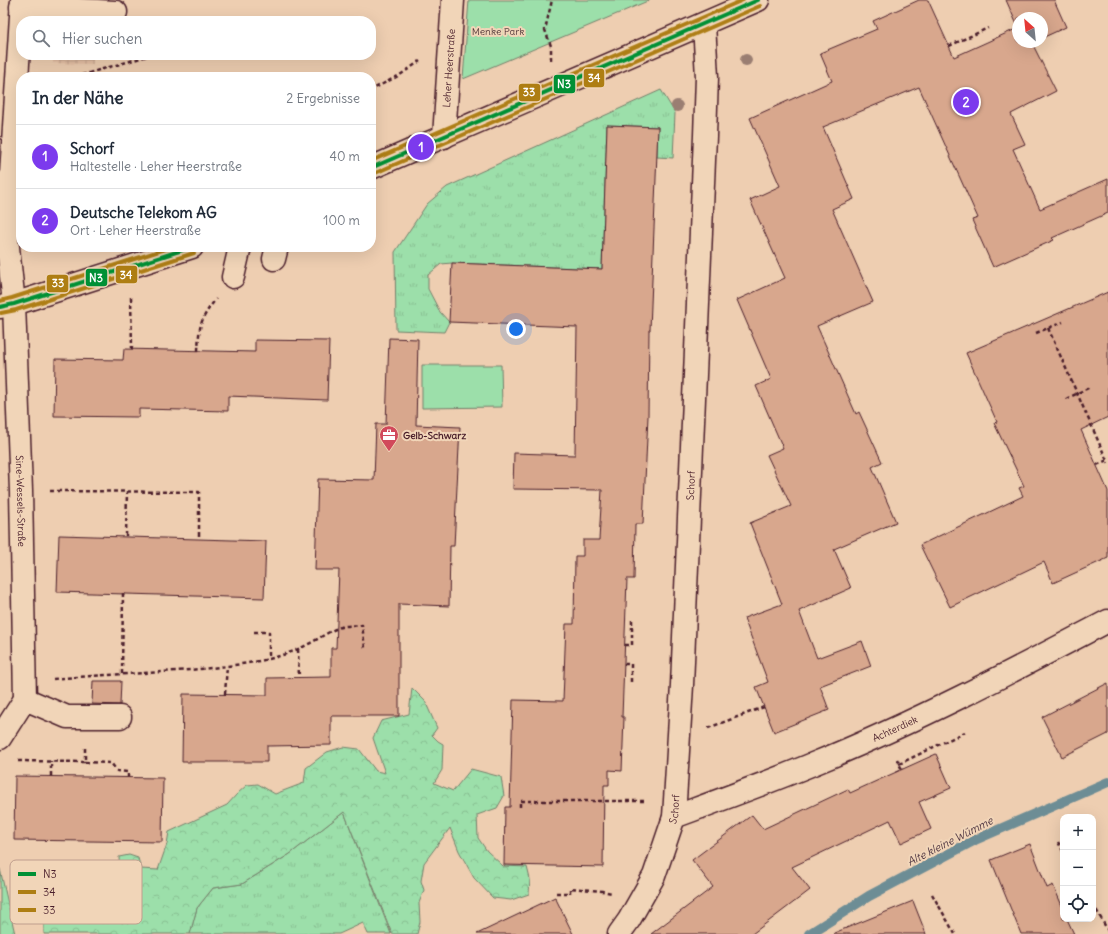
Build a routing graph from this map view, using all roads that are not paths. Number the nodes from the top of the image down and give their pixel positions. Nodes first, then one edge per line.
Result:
1 (453, 0) edge
2 (758, 0) edge
3 (22, 3) edge
4 (116, 12) dead end
5 (21, 16) edge
6 (704, 24) junction
7 (18, 60) edge
8 (18, 72) edge
9 (16, 97) edge
10 (444, 137) junction
11 (376, 166) edge
12 (176, 252) edge
13 (239, 252) edge
14 (233, 277) dead end
15 (7, 305) edge
16 (1108, 621) edge
17 (25, 690) junction
18 (67, 717) junction
19 (0, 738) edge
20 (675, 809) junction
21 (619, 934) edge

1 - 10 street, Leher Heerstraße
2 - 6 street
3 - 4 street
3 - 5 street, Sine-Wessels-Straße
6 - 10 street
6 - 20 street, Schorf
7 - 8 street, Sine-Wessels-Straße
9 - 15 street, Sine-Wessels-Straße
10 - 11 street
12 - 15 street
13 - 14 street
15 - 17 street, Sine-Wessels-Straße
16 - 20 street, Achterdiek
17 - 18 street
17 - 19 street
18 - 18 street
20 - 21 street, Schorf

